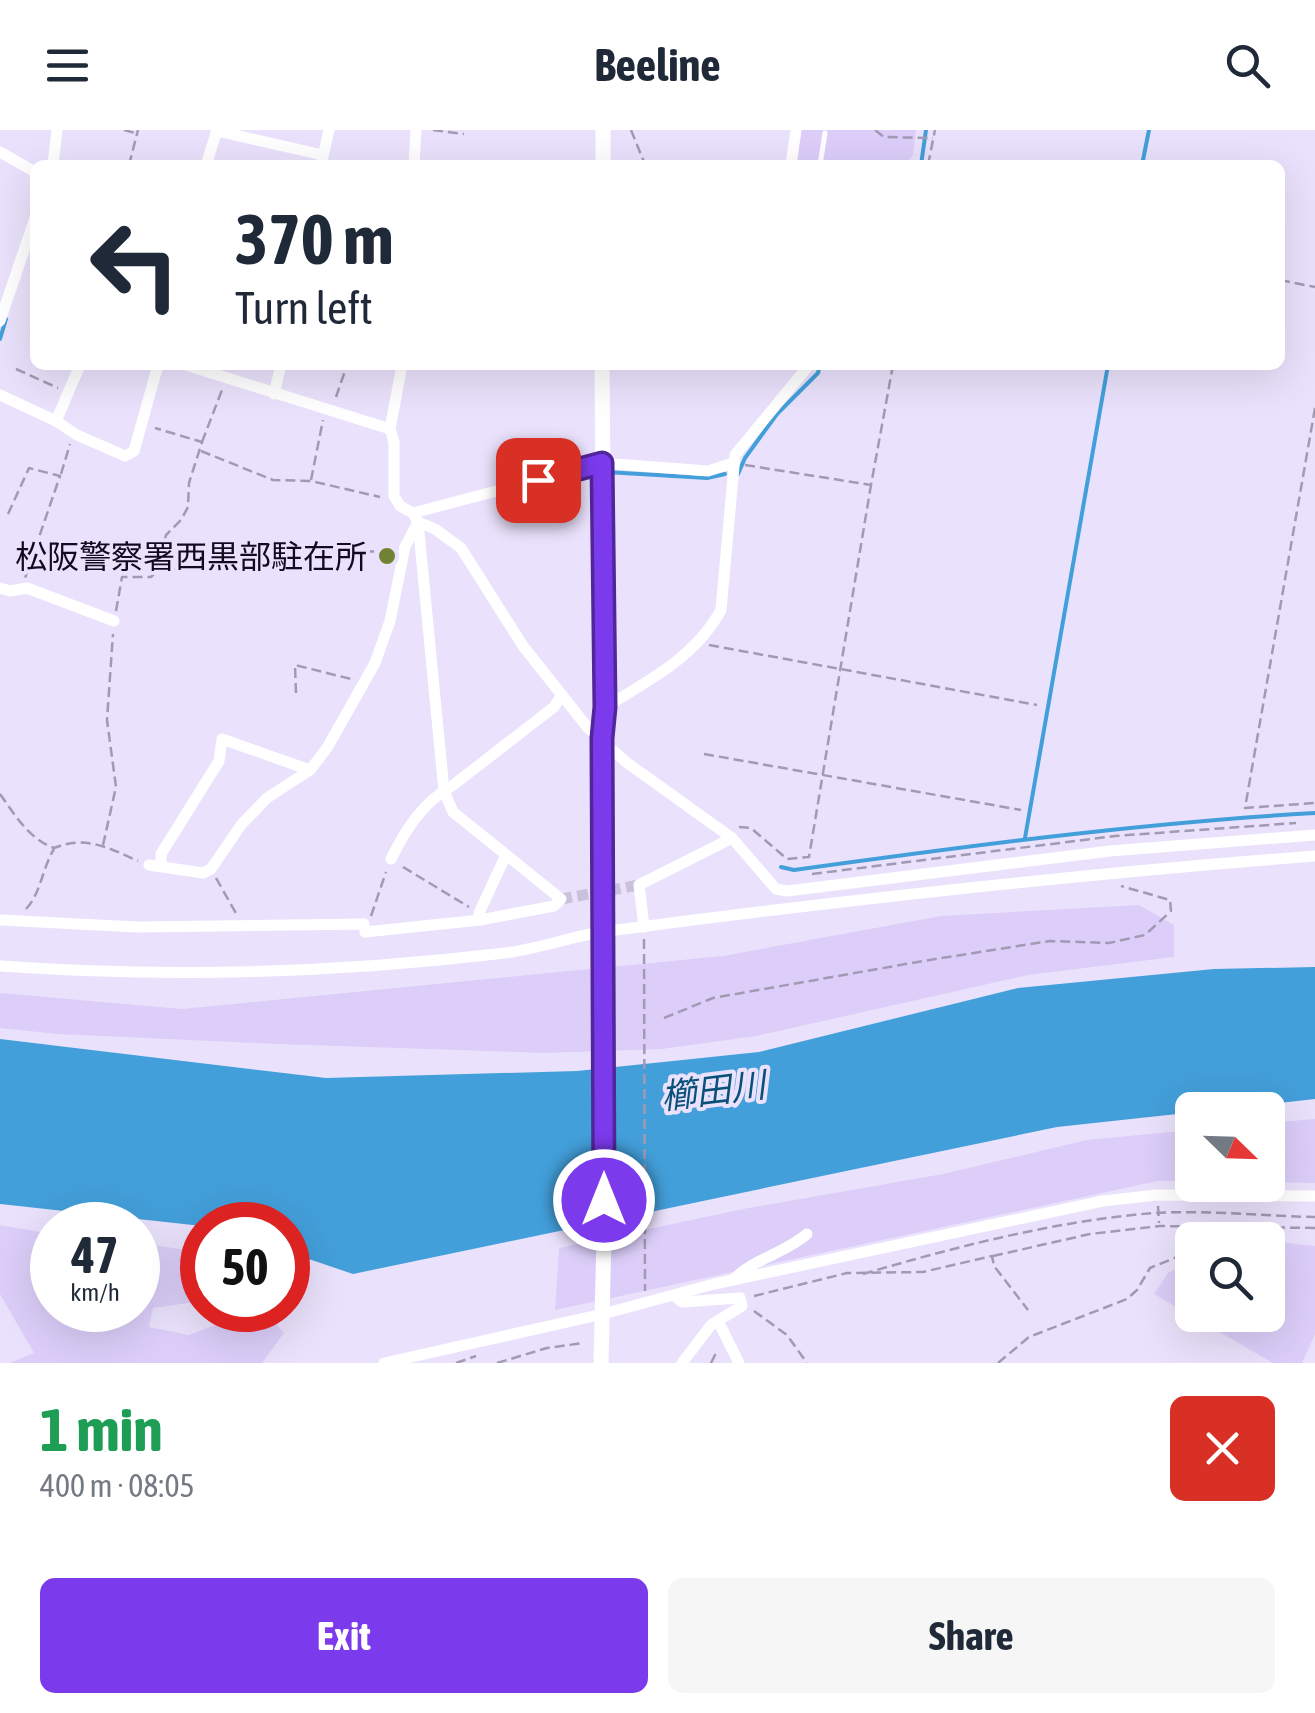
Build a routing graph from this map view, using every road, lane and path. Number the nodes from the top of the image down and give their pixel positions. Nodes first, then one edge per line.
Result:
1 (56, 130) edge
2 (124, 130) edge
3 (329, 130) edge
4 (416, 130) edge
5 (432, 130) edge
6 (603, 130) edge
7 (632, 130) edge
8 (796, 130) edge
9 (875, 130) edge
10 (934, 130) edge
11 (217, 131) edge
12 (824, 131) edge
13 (137, 132) edge
14 (464, 134) dead end
15 (933, 138) junction
16 (0, 152) edge
17 (53, 160) edge
18 (130, 160) edge
19 (208, 160) edge
20 (322, 160) edge
21 (414, 160) edge
22 (603, 160) edge
23 (643, 160) edge
24 (791, 160) edge
25 (821, 160) edge
26 (929, 160) edge
27 (30, 169) edge
28 (30, 233) edge
29 (1285, 281) edge
30 (1315, 286) edge
31 (0, 321) edge
32 (16, 368) dead end
33 (78, 370) edge
34 (157, 370) edge
35 (200, 370) edge
36 (281, 370) edge
37 (345, 370) edge
38 (401, 370) edge
39 (602, 370) edge
40 (805, 370) edge
41 (892, 370) edge
42 (225, 379) junction
43 (68, 393) junction
44 (274, 394) junction
45 (0, 395) edge
46 (1315, 408) edge
47 (328, 410) junction
48 (56, 420) junction
49 (143, 425) junction
50 (390, 429) junction
51 (77, 435) junction
52 (202, 442) junction
53 (200, 450) junction
54 (734, 463) junction
55 (749, 465) dead end
56 (602, 469) junction
57 (60, 476) junction
58 (311, 482) junction
59 (872, 485) junction
60 (400, 506) junction
61 (8, 514) dead end
62 (415, 518) junction
63 (405, 548) junction
64 (158, 571) junction
65 (0, 588) edge
66 (27, 588) junction
67 (114, 621) junction
68 (698, 644) junction
69 (840, 669) junction
70 (362, 681) junction
71 (296, 693) dead end
72 (562, 696) junction
73 (1038, 704) dead end
74 (605, 707) junction
75 (602, 738) junction
76 (704, 754) dead end
77 (310, 770) junction
78 (824, 775) junction
79 (444, 790) junction
80 (0, 794) edge
81 (1315, 803) edge
82 (1022, 810) dead end
83 (1297, 823) dead end
84 (714, 826) junction
85 (1315, 835) edge
86 (732, 838) junction
87 (103, 844) junction
88 (54, 848) junction
89 (1315, 856) edge
90 (505, 857) junction
91 (391, 859) junction
92 (155, 866) junction
93 (207, 871) junction
94 (800, 877) dead end
95 (1119, 886) dead end
96 (480, 916) junction
97 (0, 920) edge
98 (23, 922) junction
99 (364, 924) junction
100 (244, 928) junction
101 (644, 931) junction
102 (603, 936) junction
103 (0, 966) edge
104 (664, 1018) dead end
105 (1157, 1195) junction
106 (1315, 1196) edge
107 (1159, 1213) junction
108 (1315, 1218) edge
109 (1160, 1226) junction
110 (1175, 1226) edge
111 (1285, 1227) edge
112 (1315, 1228) edge
113 (806, 1234) dead end
114 (992, 1256) junction
115 (1175, 1258) edge
116 (864, 1274) junction
117 (733, 1280) junction
118 (675, 1296) junction
119 (645, 1302) junction
120 (742, 1306) junction
121 (603, 1308) junction
122 (1028, 1310) dead end
123 (719, 1323) junction
124 (583, 1343) dead end
125 (384, 1363) edge
126 (497, 1363) edge
127 (601, 1363) edge
128 (682, 1363) edge
129 (739, 1363) edge
130 (806, 1363) edge
131 (998, 1363) edge

1 - 17 street
2 - 13 path
3 - 20 street
4 - 21 street
5 - 14 path
6 - 22 main road
7 - 23 path
8 - 24 street
9 - 15 path
10 - 15 path
11 - 19 street
11 - 20 street
12 - 25 lane
13 - 18 path
15 - 26 path
16 - 27 street
28 - 31 street
29 - 30 path
32 - 43 path
33 - 43 street
34 - 49 street
35 - 42 street
36 - 44 street
37 - 47 path
38 - 50 street
39 - 56 main road
40 - 54 street
41 - 59 path
42 - 44 street
42 - 52 path
43 - 48 street
44 - 47 street
45 - 48 street
46 - 81 path
47 - 50 street
47 - 58 path
48 - 51 street
49 - 51 street
49 - 52 path
50 - 60 street
51 - 57 path
52 - 53 path
53 - 58 path
53 - 64 path
54 - 56 street
54 - 68 street
55 - 59 path
56 - 62 street
56 - 74 main road
57 - 61 path
57 - 66 path
58 - 60 path
59 - 69 path
60 - 62 street
62 - 63 street
62 - 72 street
62 - 79 street
63 - 64 path
63 - 70 street
64 - 67 path
65 - 66 street
66 - 67 street
67 - 87 path
68 - 69 path
68 - 74 street
69 - 73 path
69 - 78 path
70 - 71 path
70 - 77 street
72 - 75 street
72 - 79 street
74 - 75 main road
75 - 84 street
75 - 102 main road
76 - 78 path
77 - 92 street
77 - 93 street
78 - 82 path
78 - 84 path
79 - 90 street
79 - 91 street
80 - 88 path
83 - 94 path
84 - 86 street
85 - 86 street
86 - 101 street
87 - 88 path
87 - 92 path
88 - 98 path
89 - 101 street
90 - 96 street
90 - 96 street
91 - 96 path
91 - 99 path
92 - 93 street
93 - 100 path
95 - 104 path
96 - 99 street
97 - 98 street
98 - 100 street
99 - 100 street
101 - 102 street
101 - 119 path
102 - 103 street
102 - 121 main road
105 - 106 street
105 - 107 path
105 - 117 street
107 - 108 path
107 - 109 path
107 - 116 path
109 - 110 path
109 - 114 path
111 - 112 path
113 - 117 street
114 - 116 path
114 - 122 path
115 - 131 path
116 - 120 path
117 - 118 street
118 - 119 street
118 - 120 street
119 - 121 street
120 - 123 street
120 - 130 path
121 - 125 street
121 - 127 main road
123 - 128 street
123 - 129 street
124 - 126 path

